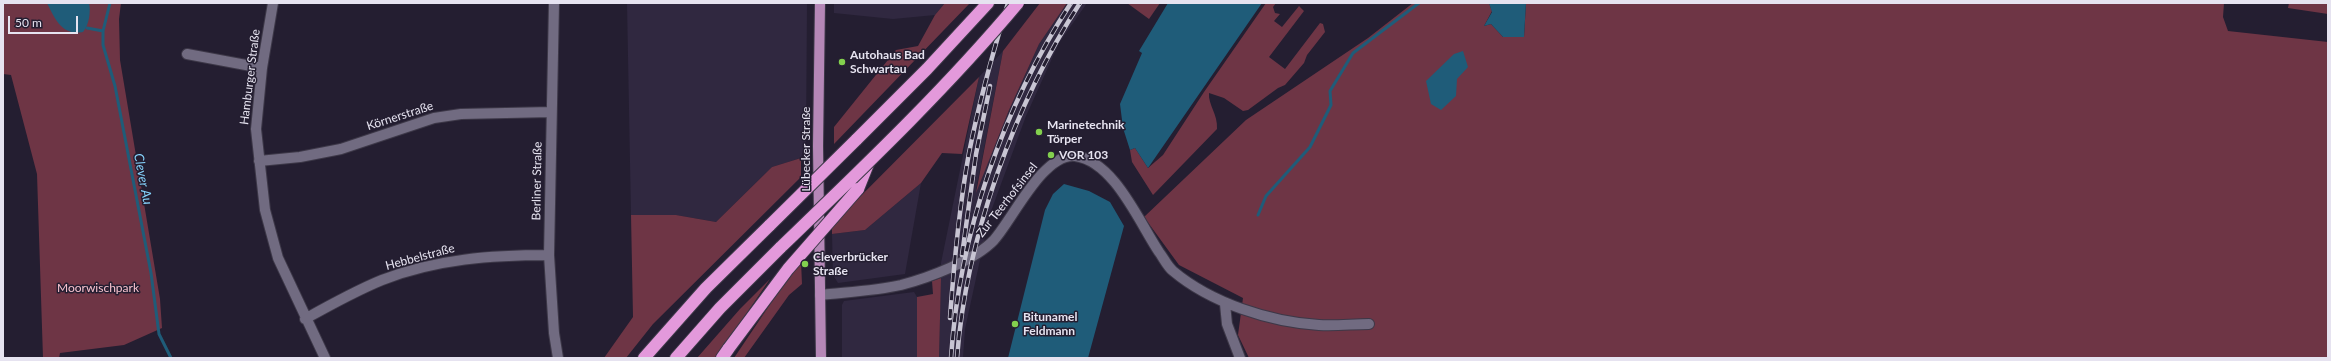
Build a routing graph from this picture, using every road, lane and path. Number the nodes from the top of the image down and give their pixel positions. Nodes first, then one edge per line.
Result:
1 (273, 3) edge
2 (554, 3) edge
3 (820, 3) edge
4 (988, 3) edge
5 (1018, 3) edge
6 (187, 54) dead end
7 (262, 68) junction
8 (551, 112) junction
9 (259, 161) junction
10 (868, 164) junction
11 (549, 255) junction
12 (820, 295) junction
13 (1224, 304) junction
14 (305, 319) junction
15 (1369, 324) dead end
16 (325, 358) edge
17 (558, 358) edge
18 (644, 358) edge
19 (676, 358) edge
20 (722, 358) edge
21 (821, 358) edge
22 (1240, 358) edge

1 - 7 street, Hamburger Straße
2 - 8 street, Berliner Straße
3 - 12 main road, Lübecker Straße
4 - 18 highway, bridge
5 - 10 highway, bridge
6 - 7 street
7 - 9 street, Hamburger Straße
8 - 9 street, Körnerstraße
8 - 11 street, Berliner Straße
9 - 14 street, Hamburger Straße
10 - 19 highway, bridge
10 - 20 highway, bridge
11 - 14 street, Hebbelstraße
11 - 17 street, Berliner Straße
12 - 13 street, Zur Teerhofsinsel
12 - 21 main road, Lübecker Straße
13 - 15 street, Zur Teerhofsinsel
13 - 22 street
14 - 16 street, Hamburger Straße

